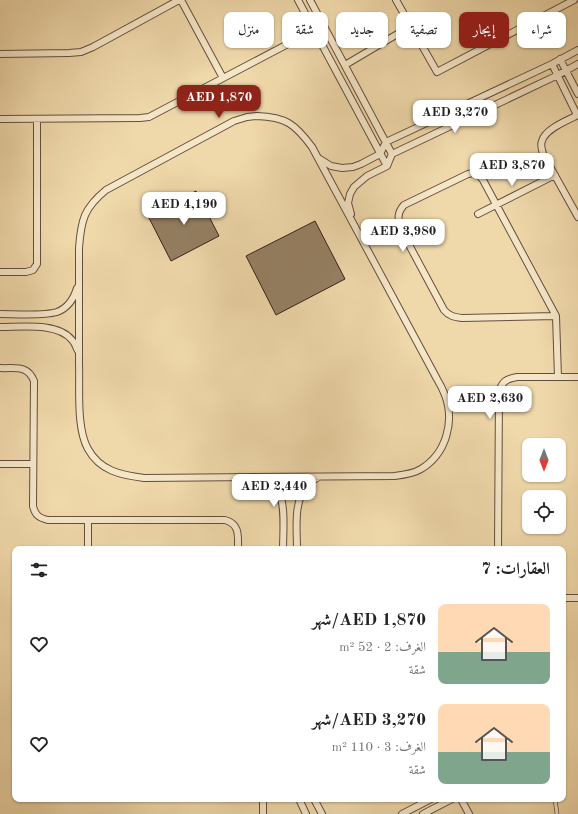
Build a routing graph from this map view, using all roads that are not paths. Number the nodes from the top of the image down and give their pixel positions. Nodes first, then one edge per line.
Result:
1 (180, 0) edge
2 (298, 0) edge
3 (310, 0) edge
4 (396, 0) edge
5 (574, 0) edge
6 (304, 12) edge
7 (317, 12) edge
8 (403, 12) edge
9 (328, 33) edge
10 (396, 35) edge
11 (282, 47) edge
12 (324, 48) edge
13 (423, 48) edge
14 (578, 50) edge
15 (0, 54) edge
16 (560, 59) junction
17 (552, 64) junction
18 (578, 64) edge
19 (345, 65) junction
20 (566, 71) junction
21 (558, 75) junction
22 (223, 78) junction
23 (578, 94) edge
24 (578, 115) edge
25 (37, 118) junction
26 (0, 119) edge
27 (386, 142) junction
28 (380, 154) junction
29 (392, 154) junction
30 (319, 159) junction
31 (386, 166) junction
32 (555, 175) junction
33 (496, 205) junction
34 (478, 214) dead end
35 (578, 218) edge
36 (352, 221) junction
37 (0, 272) edge
38 (79, 285) junction
39 (0, 314) edge
40 (556, 316) junction
41 (0, 327) edge
42 (79, 353) junction
43 (0, 368) edge
44 (558, 377) junction
45 (578, 377) edge
46 (0, 464) edge
47 (33, 464) junction
48 (320, 476) junction
49 (247, 477) junction
50 (88, 520) junction
51 (88, 546) edge
52 (238, 546) edge
53 (283, 546) edge
54 (297, 546) edge
55 (498, 546) edge
56 (566, 598) edge
57 (578, 598) edge
58 (263, 802) edge
59 (300, 802) edge
60 (316, 802) edge
61 (424, 802) edge
62 (429, 802) edge
63 (446, 802) edge
64 (463, 802) edge
65 (555, 802) edge
66 (432, 809) junction
67 (263, 814) edge
68 (306, 814) edge
69 (322, 814) edge
70 (402, 814) edge
71 (423, 814) edge
72 (469, 814) edge
73 (557, 814) edge

1 - 15 street
1 - 22 street
2 - 6 street
3 - 7 street
4 - 8 street
5 - 13 street
9 - 19 street
10 - 19 street
11 - 22 street
12 - 28 street
14 - 16 street
16 - 17 street
16 - 20 street
17 - 21 street
17 - 27 street
18 - 20 street
19 - 27 street
20 - 21 street
20 - 23 street
21 - 24 street
21 - 29 street
22 - 25 street
24 - 32 street
25 - 26 street
25 - 37 street
27 - 28 street
27 - 29 street
28 - 30 street
28 - 31 street
29 - 31 street
30 - 36 street
30 - 38 street
31 - 36 street
32 - 33 street
32 - 35 street
33 - 34 street
33 - 40 street
33 - 40 street
36 - 48 street
38 - 39 street
38 - 42 street
40 - 44 street
41 - 42 street
42 - 49 street
43 - 47 street
44 - 45 street
44 - 55 street
46 - 47 street
47 - 50 street
48 - 49 street
48 - 54 street
49 - 53 street
50 - 51 street
50 - 52 street
56 - 57 street
58 - 67 street
59 - 68 street
60 - 69 street
61 - 70 street
62 - 66 street
63 - 66 street
64 - 72 street
65 - 73 lane
66 - 71 street

